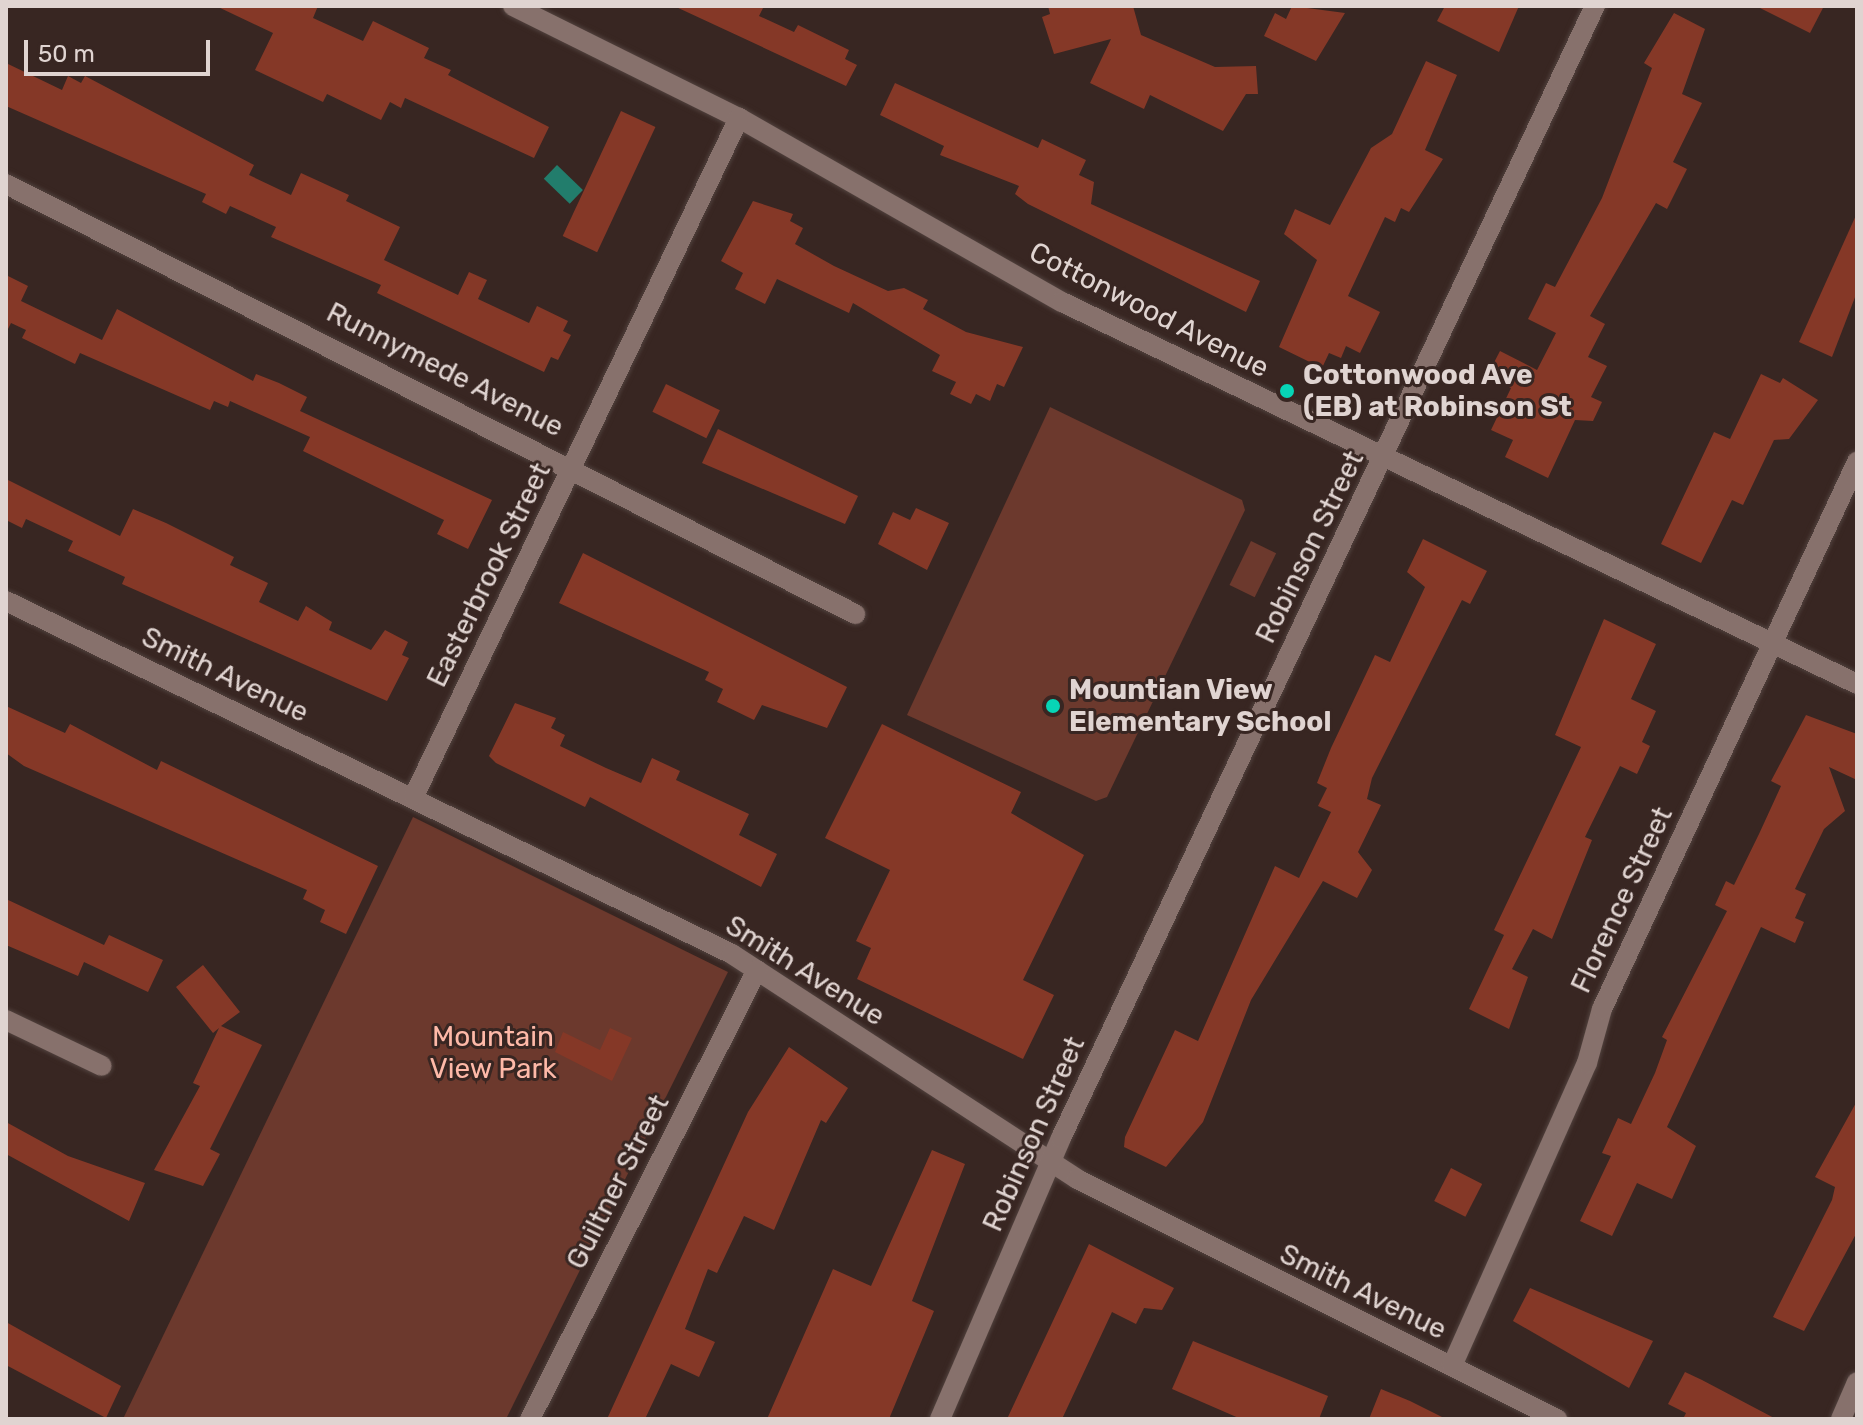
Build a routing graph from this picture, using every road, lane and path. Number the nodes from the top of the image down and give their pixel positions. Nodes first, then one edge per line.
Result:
1 (513, 6) edge
2 (1595, 6) edge
3 (739, 118) junction
4 (6, 184) edge
5 (1383, 459) junction
6 (1857, 462) edge
7 (574, 466) junction
8 (6, 601) edge
9 (855, 614) dead end
10 (1771, 643) junction
11 (1857, 684) edge
12 (414, 796) junction
13 (757, 970) junction
14 (6, 1020) edge
15 (102, 1066) dead end
16 (1050, 1162) junction
17 (1452, 1366) junction
18 (1857, 1382) edge
19 (530, 1419) edge
20 (940, 1419) edge
21 (1557, 1419) edge
22 (1841, 1419) edge

1 - 3 street, Cottonwood Avenue
2 - 5 street, Robinson Street
3 - 5 street, Cottonwood Avenue
3 - 7 street, Easterbrook Street
4 - 7 street, Runnymede Avenue
5 - 10 street, Cottonwood Avenue
5 - 16 street, Robinson Street
6 - 10 street, Florence Street
7 - 9 street, Runnymede Avenue
7 - 12 street, Easterbrook Street
8 - 12 street, Smith Avenue
10 - 11 street, Cottonwood Avenue
10 - 17 street, Florence Street
12 - 13 street, Smith Avenue
13 - 16 street, Smith Avenue
13 - 19 street, Guiltner Street
14 - 15 street
16 - 17 street, Smith Avenue
16 - 20 street, Robinson Street
17 - 21 street, Smith Avenue
18 - 22 street

